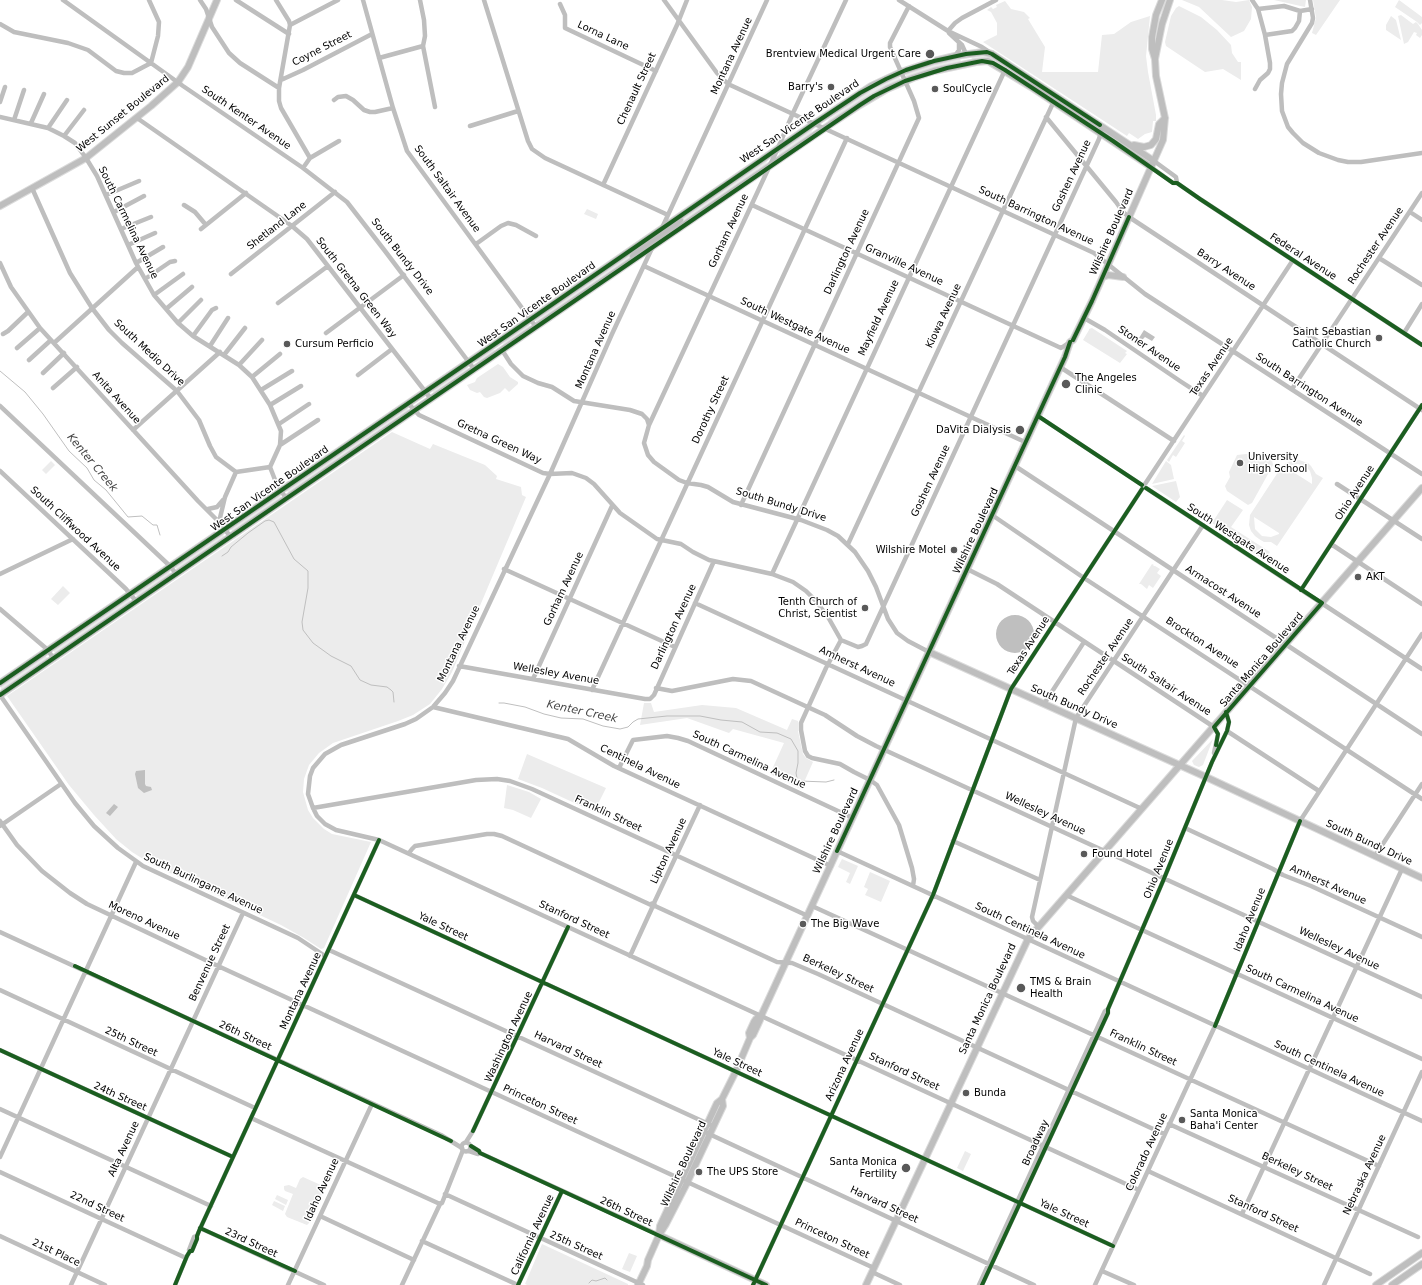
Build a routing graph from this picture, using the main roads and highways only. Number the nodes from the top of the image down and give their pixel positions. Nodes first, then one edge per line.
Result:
1 (218, 0) edge
2 (1161, 0) edge
3 (1170, 0) edge
4 (966, 54) junction
5 (955, 56) junction
6 (1155, 59) junction
7 (976, 62) junction
8 (960, 65) junction
9 (850, 99) junction
10 (1165, 118) junction
11 (814, 122) junction
12 (826, 128) junction
13 (1111, 132) junction
14 (785, 156) junction
15 (1152, 164) junction
16 (698, 204) junction
17 (0, 206) edge
18 (662, 229) junction
19 (653, 247) junction
20 (618, 271) junction
21 (1103, 277) junction
22 (1123, 277) road end
23 (506, 336) junction
24 (489, 348) junction
25 (502, 350) junction
26 (1422, 488) edge
27 (929, 652) junction
28 (0, 683) edge
29 (0, 695) edge
30 (1179, 766) junction
31 (1421, 876) edge
32 (659, 1236) junction
33 (1422, 1253) edge
34 (1422, 1264) edge
35 (754, 1283) edge
36 (637, 1284) edge
37 (766, 1285) edge
38 (866, 1285) edge
39 (1376, 1285) edge
40 (1392, 1285) edge

1 - 17 main road, West Sunset Boulevard
2 - 6 main road, Wilshire Boulevard
3 - 6 main road, Wilshire Boulevard
4 - 5 main road, West San Vicente Boulevard
4 - 7 main road
4 - 13 main road, West San Vicente Boulevard
5 - 8 main road
5 - 9 main road, West San Vicente Boulevard
6 - 10 main road, Wilshire Boulevard
7 - 8 main road, West San Vicente Boulevard
7 - 15 main road, West San Vicente Boulevard
8 - 12 main road, West San Vicente Boulevard
9 - 11 main road, West San Vicente Boulevard
9 - 12 main road
10 - 13 main road
10 - 15 main road, Wilshire Boulevard
11 - 14 main road
11 - 16 main road, West San Vicente Boulevard
12 - 14 main road, West San Vicente Boulevard
13 - 15 main road
14 - 19 main road, West San Vicente Boulevard
15 - 21 main road, Wilshire Boulevard
16 - 18 main road, West San Vicente Boulevard
16 - 19 main road
18 - 20 main road
18 - 23 main road, West San Vicente Boulevard
19 - 20 main road, West San Vicente Boulevard
20 - 25 main road, West San Vicente Boulevard
21 - 22 main road
21 - 27 main road, Wilshire Boulevard
23 - 24 main road, West San Vicente Boulevard
23 - 25 main road
24 - 25 main road
24 - 28 main road, West San Vicente Boulevard
25 - 29 main road, West San Vicente Boulevard
26 - 30 main road, Santa Monica Boulevard
27 - 30 main road, South Bundy Drive
27 - 32 main road, Wilshire Boulevard
30 - 31 main road, South Bundy Drive
30 - 38 main road, Santa Monica Boulevard
32 - 35 main road, 26th Street
32 - 36 main road, Wilshire Boulevard
33 - 39 main road
34 - 40 main road
35 - 37 main road, 26th Street

